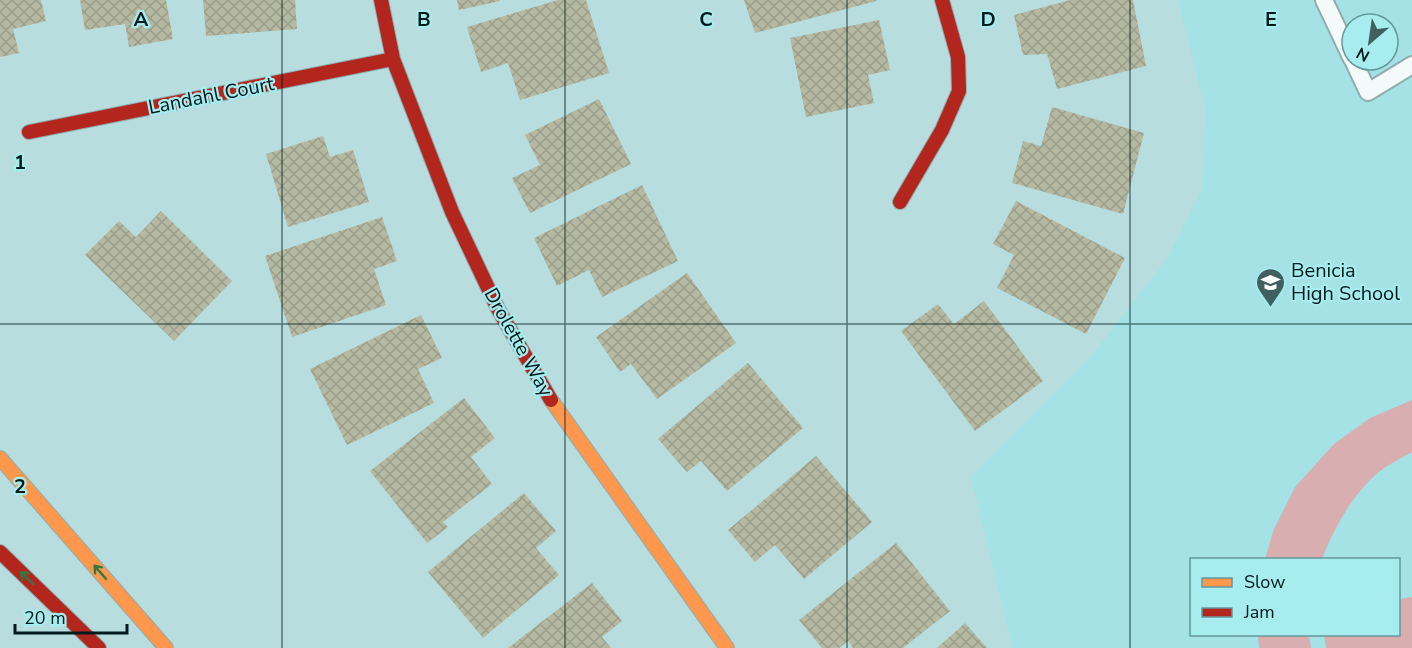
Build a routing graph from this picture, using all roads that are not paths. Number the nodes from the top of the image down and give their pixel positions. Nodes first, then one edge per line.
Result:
1 (381, 0) edge
2 (942, 0) edge
3 (1324, 0) edge
4 (1340, 34) edge
5 (393, 59) junction
6 (1412, 65) edge
7 (1358, 72) edge
8 (29, 132) dead end
9 (900, 202) dead end
10 (0, 458) edge
11 (0, 552) edge
12 (99, 648) edge
13 (166, 648) edge
14 (727, 648) edge

1 - 5 main road, Drolette Way
2 - 9 main road
3 - 4 lane
5 - 8 main road, Landahl Court
5 - 14 main road, Drolette Way
6 - 7 lane
13 -> 10 main road
12 -> 11 main road

